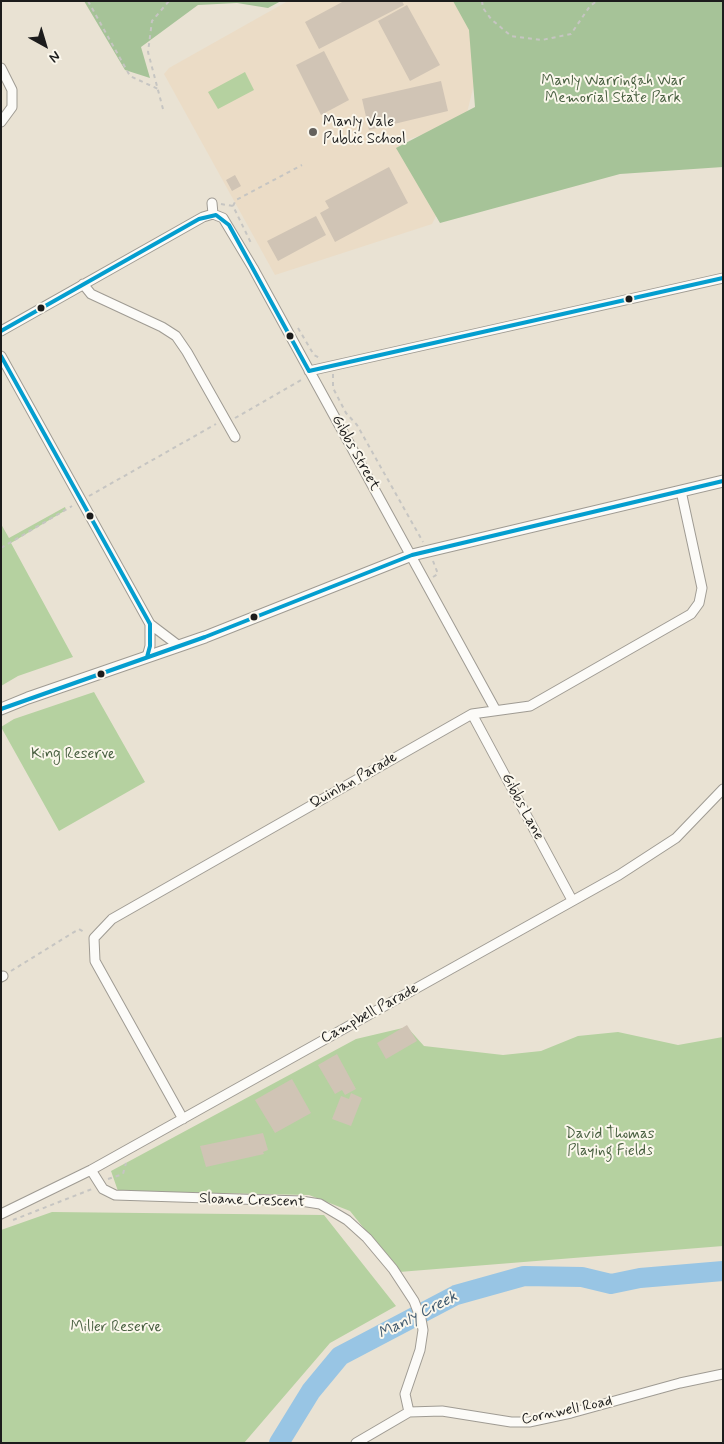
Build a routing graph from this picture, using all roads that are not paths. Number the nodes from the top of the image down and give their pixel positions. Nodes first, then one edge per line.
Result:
1 (1, 68) edge
2 (1, 122) edge
3 (212, 203) dead end
4 (213, 214) junction
5 (723, 278) edge
6 (83, 284) junction
7 (1, 331) edge
8 (1, 356) edge
9 (310, 373) junction
10 (235, 437) dead end
11 (723, 481) edge
12 (681, 490) junction
13 (412, 555) junction
14 (150, 624) junction
15 (179, 646) junction
16 (147, 657) junction
17 (1, 709) edge
18 (495, 709) junction
19 (472, 714) junction
20 (723, 789) edge
21 (572, 900) junction
22 (183, 1119) junction
23 (91, 1170) junction
24 (1, 1214) edge
25 (723, 1374) edge
26 (409, 1412) junction
27 (356, 1443) edge

1 - 2 street
3 - 4 street
4 - 6 street
4 - 9 street, Gibbs Street
5 - 9 street
6 - 7 street
6 - 10 street
8 - 14 street
9 - 13 street, Gibbs Street
11 - 12 street
12 - 13 street
12 - 18 street, Quinlan Parade
13 - 15 street
13 - 18 street, Gibbs Street
14 - 15 street
14 - 16 street
15 - 16 street
16 - 17 street
18 - 19 street, Quinlan Parade
19 - 21 street, Gibbs Lane
19 - 22 street, Quinlan Parade
20 - 21 street, Campbell Parade
21 - 22 street, Campbell Parade
22 - 23 street, Campbell Parade
23 - 24 street, Campbell Parade
23 - 26 street, Sloane Crescent
25 - 26 street, Cornwell Road
26 - 27 street

